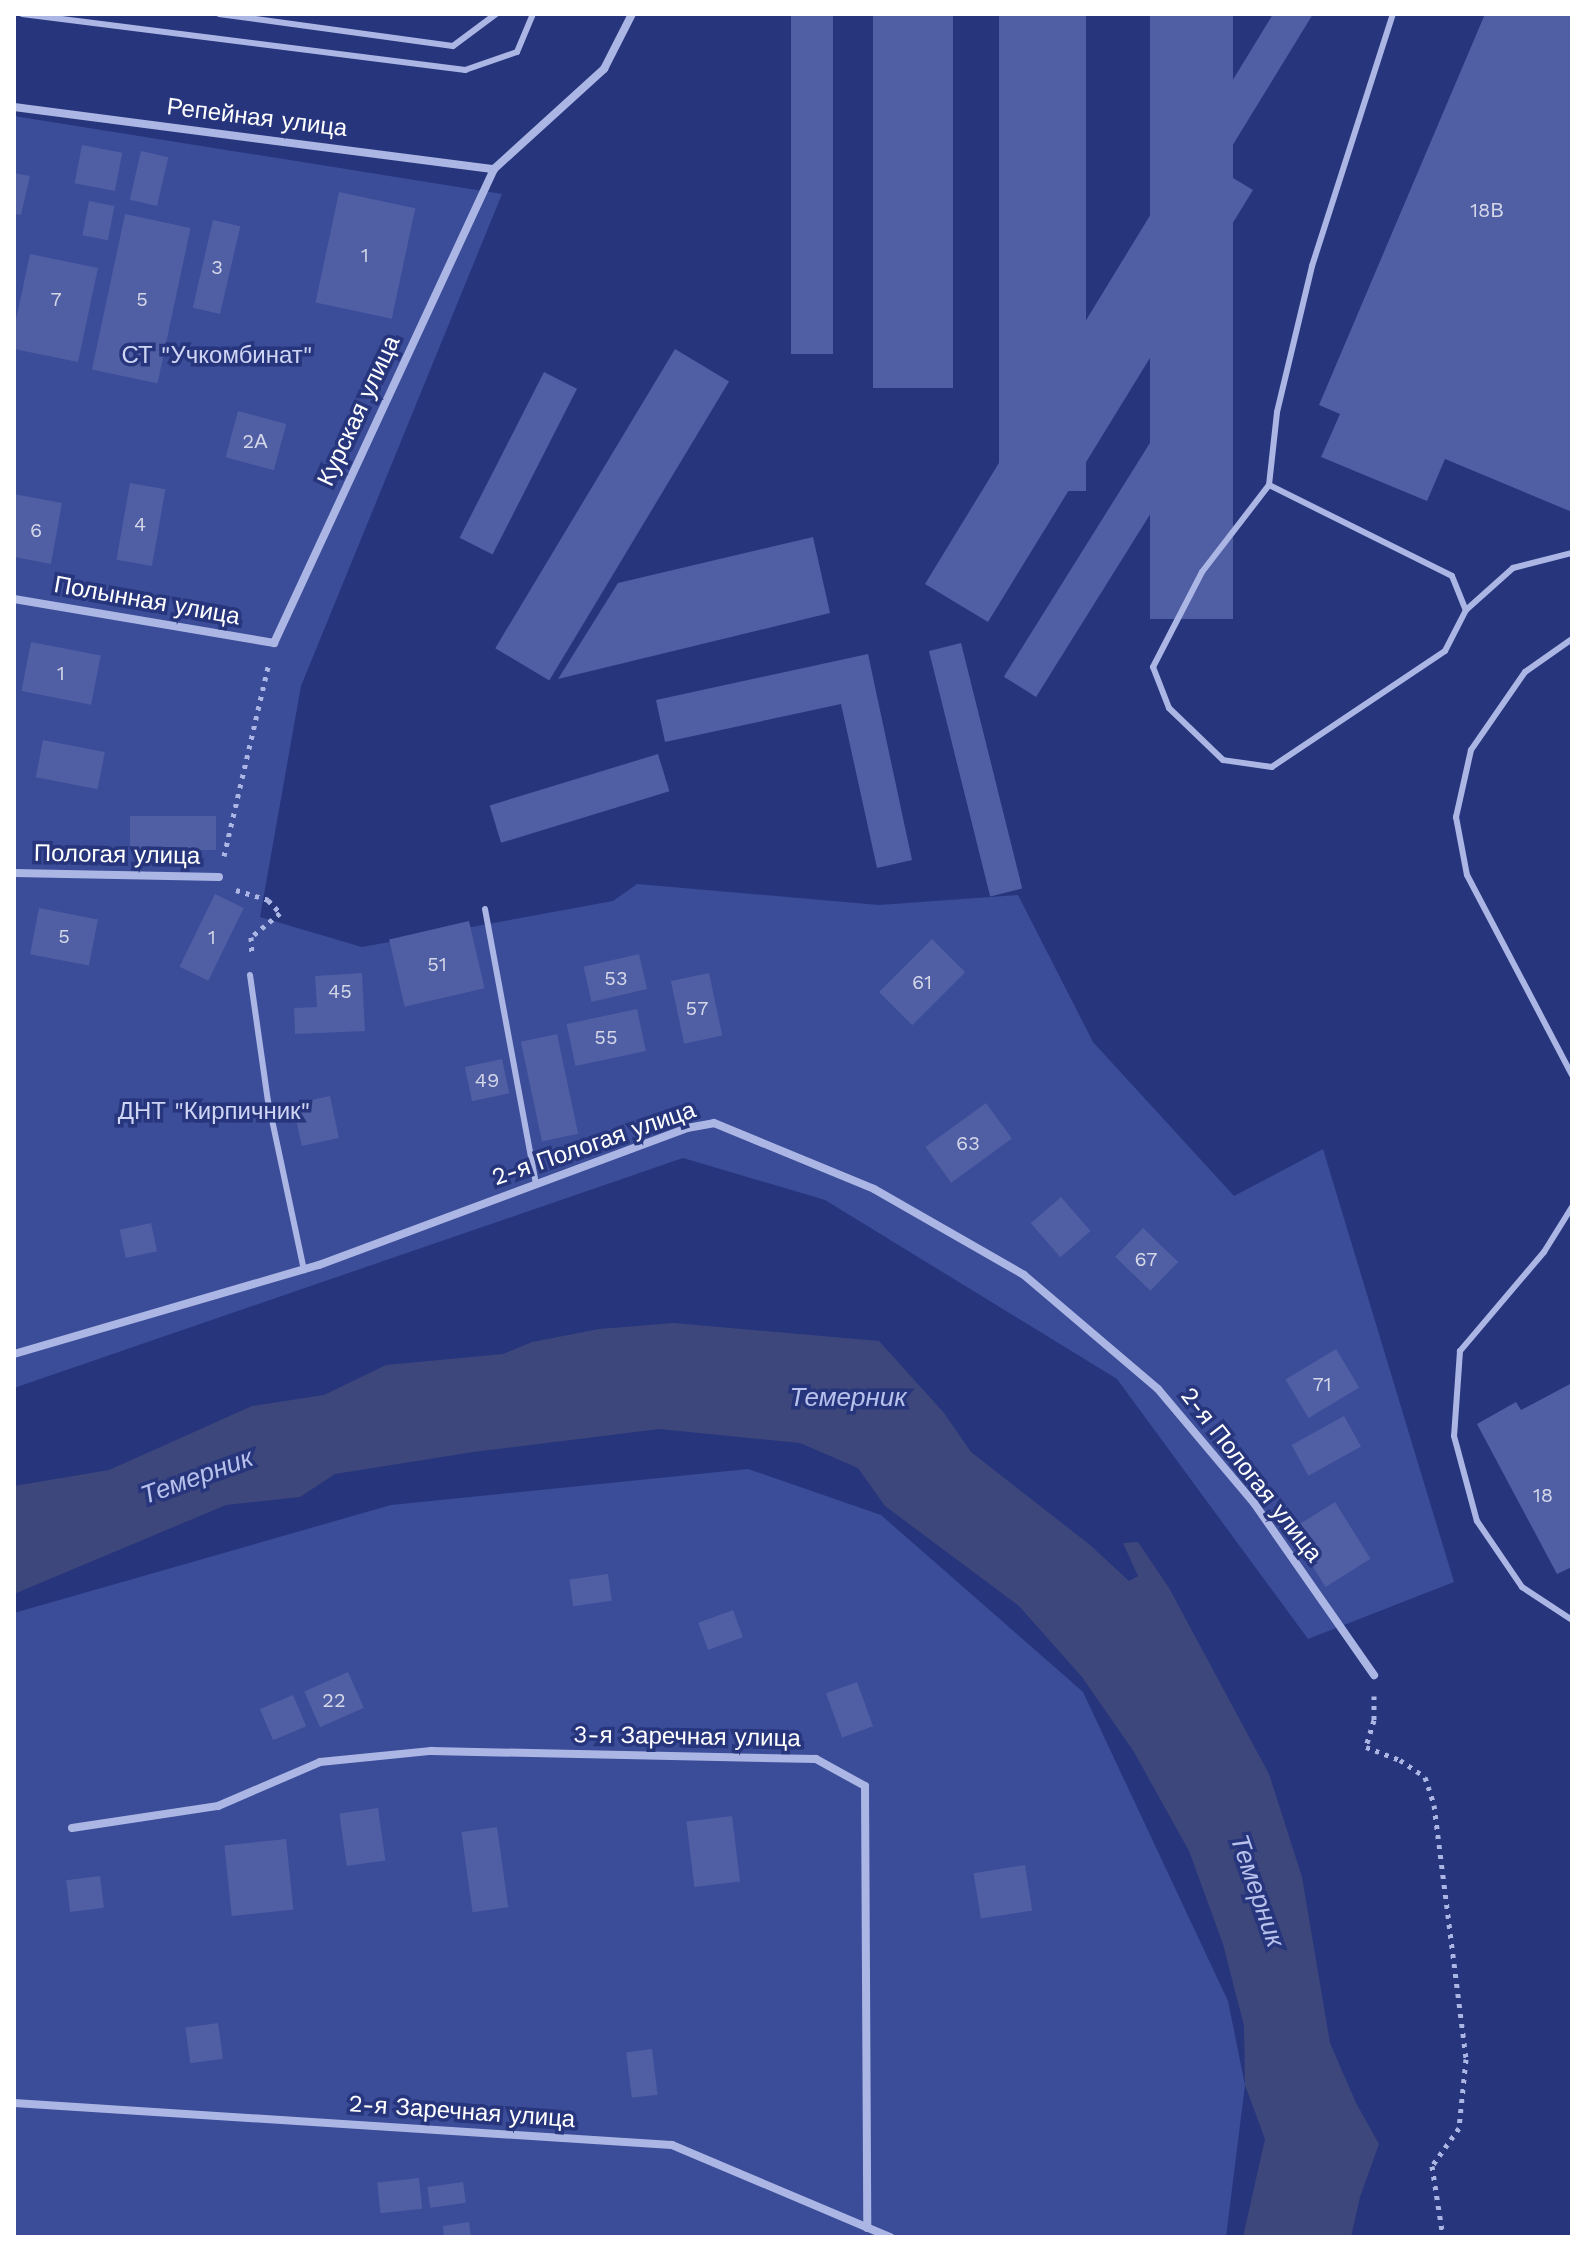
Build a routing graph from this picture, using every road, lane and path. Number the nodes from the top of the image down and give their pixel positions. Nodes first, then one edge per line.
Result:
1 (22, 14) edge
2 (219, 14) edge
3 (496, 14) edge
4 (533, 14) edge
5 (632, 14) edge
6 (1393, 14) edge
7 (68, 17) edge
8 (14, 107) edge
9 (494, 169) junction
10 (1269, 485) junction
11 (1572, 553) edge
12 (14, 599) edge
13 (1466, 610) junction
14 (1572, 639) edge
15 (274, 643) junction
16 (14, 873) edge
17 (219, 877) junction
18 (485, 909) dead end
19 (250, 975) joint
20 (1572, 1075) edge
21 (536, 1184) junction
22 (1572, 1207) edge
23 (304, 1270) junction
24 (14, 1354) edge
25 (1572, 1620) edge
26 (1374, 1675) joint
27 (72, 1828) dead end
28 (14, 2103) edge
29 (867, 2228) junction
30 (890, 2237) edge
31 (1443, 2237) edge

1 - 7 lane
2 - 3 lane
4 - 7 lane
5 - 9 street, Курская улица
6 - 10 lane
8 - 9 street, Репейная улица
9 - 15 street, Курская улица
10 - 13 lane
10 - 13 lane
11 - 13 lane
12 - 15 street, Полынная улица
14 - 20 lane
15 - 17 path
16 - 17 street, Пологая улица
17 - 19 path
18 - 21 lane
19 - 23 lane
21 - 23 street, 2-я Пологая улица
21 - 26 street, 2-я Пологая улица
22 - 25 lane
23 - 24 street, 2-я Пологая улица
26 - 31 path
27 - 29 street, 3-я Заречная улица
28 - 29 street, 2-я Заречная улица
29 - 30 street, 2-я Заречная улица

